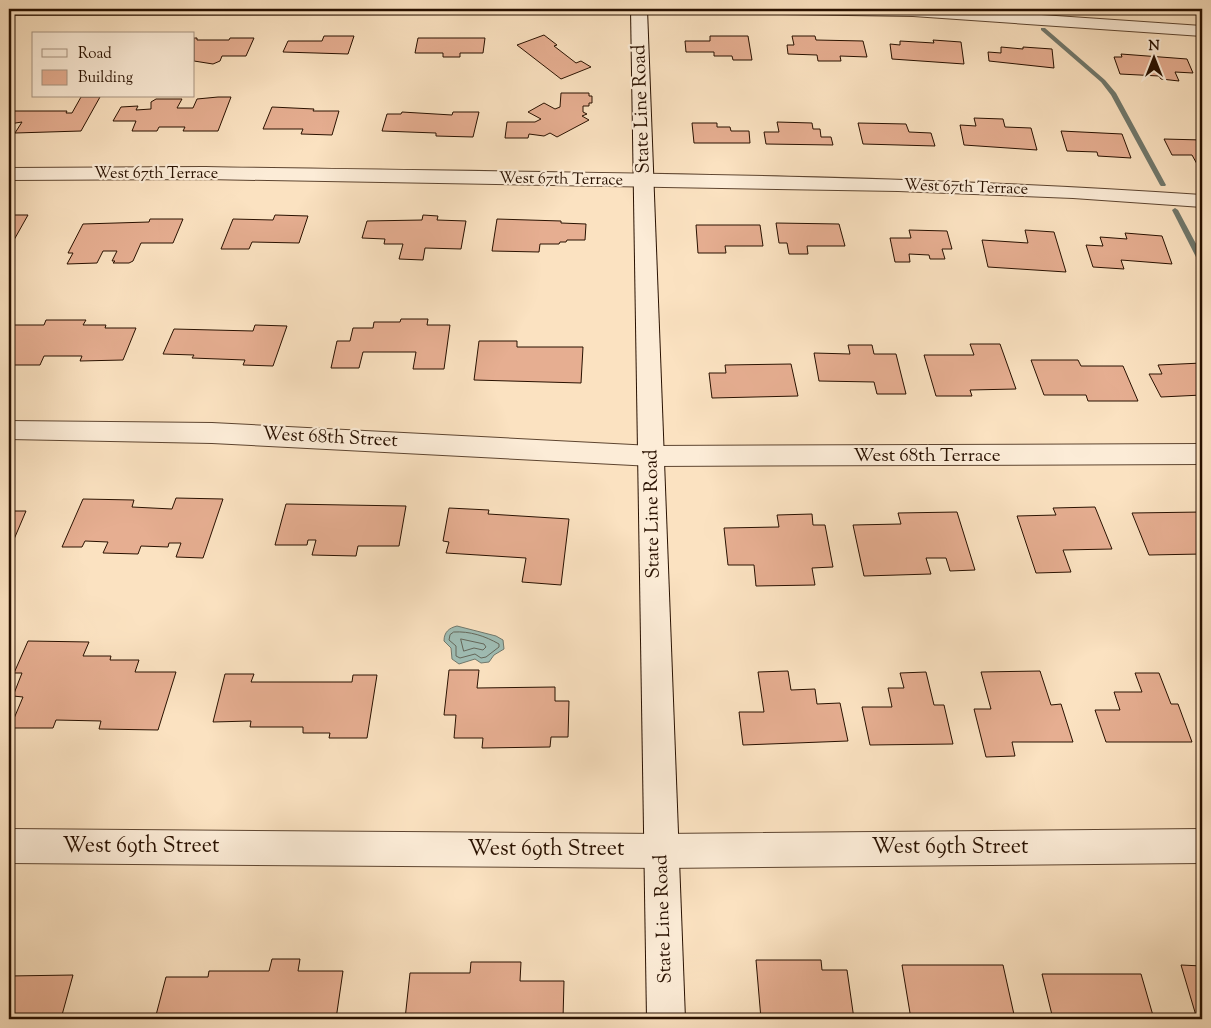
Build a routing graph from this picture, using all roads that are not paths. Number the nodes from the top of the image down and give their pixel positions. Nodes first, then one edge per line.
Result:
1 (68, 9) edge
2 (345, 9) edge
3 (460, 9) edge
4 (639, 9) edge
5 (782, 9) edge
6 (1062, 9) edge
7 (9, 10) edge
8 (1021, 13) edge
9 (1093, 24) junction
10 (1202, 31) edge
11 (9, 174) edge
12 (644, 182) junction
13 (1202, 201) edge
14 (9, 430) edge
15 (1202, 454) edge
16 (652, 456) junction
17 (9, 846) edge
18 (1202, 846) edge
19 (662, 851) junction
20 (666, 1019) edge

1 - 2 street
1 - 7 street
2 - 3 street
4 - 12 street, State Line Road
5 - 8 street
6 - 9 street
8 - 9 street
9 - 10 street
11 - 12 street, West 67th Terrace
12 - 13 street, West 67th Terrace
12 - 16 street, State Line Road
14 - 16 street, West 68th Street
15 - 16 street, West 68th Terrace
16 - 19 street, State Line Road
17 - 19 street, West 69th Street
18 - 19 street, West 69th Street
19 - 20 street, State Line Road

